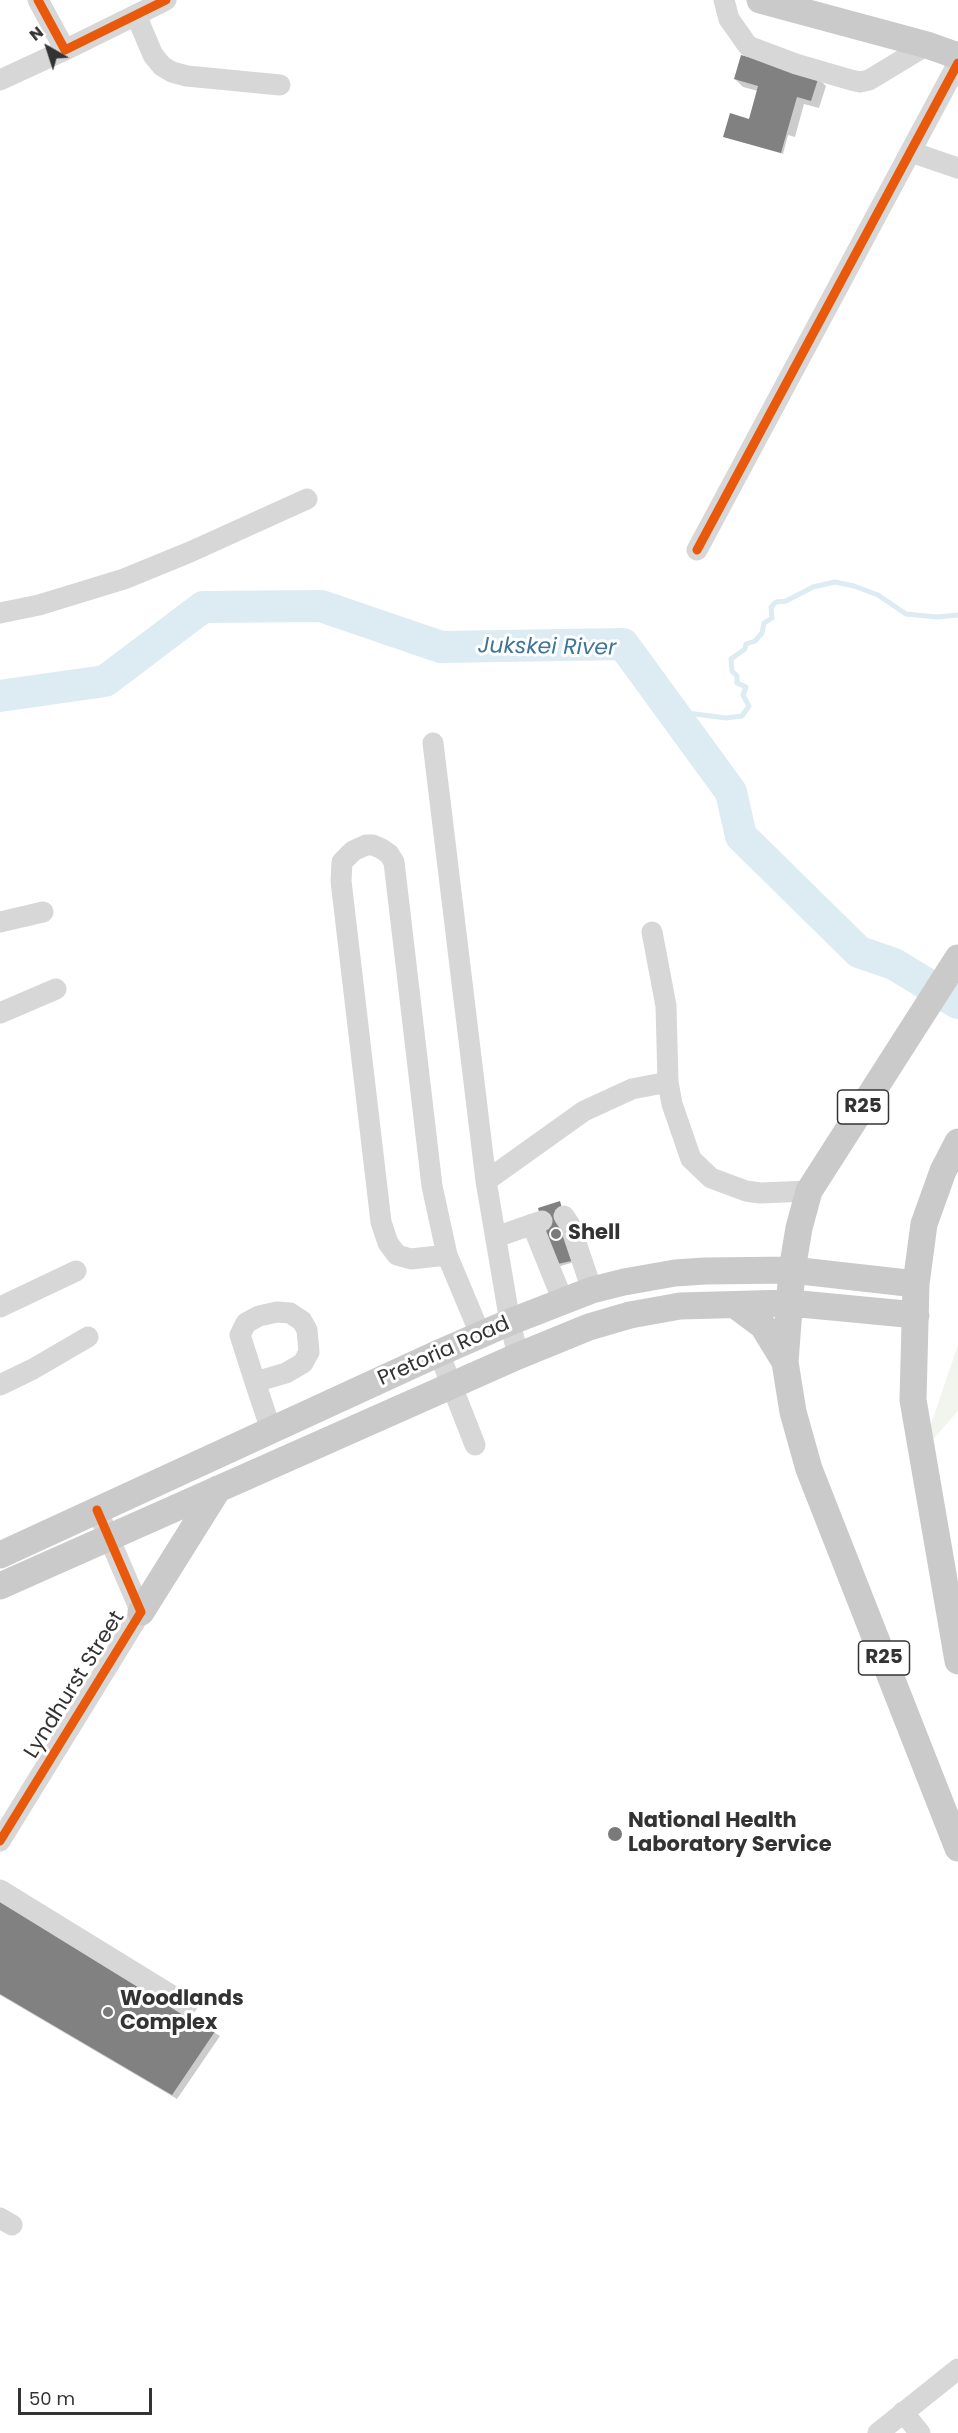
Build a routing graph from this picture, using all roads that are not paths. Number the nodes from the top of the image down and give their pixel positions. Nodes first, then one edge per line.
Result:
1 (38, 0) edge
2 (166, 0) edge
3 (724, 0) edge
4 (760, 0) edge
5 (136, 15) junction
6 (927, 45) junction
7 (65, 50) junction
8 (958, 56) edge
9 (958, 63) edge
10 (0, 80) edge
11 (280, 85) dead end
12 (911, 152) junction
13 (958, 168) edge
14 (307, 499) dead end
15 (697, 550) dead end
16 (0, 613) edge
17 (433, 743) dead end
18 (43, 912) dead end
19 (0, 922) edge
20 (652, 932) dead end
21 (956, 962) edge
22 (56, 989) dead end
23 (0, 1013) edge
24 (668, 1082) junction
25 (958, 1142) edge
26 (486, 1181) junction
27 (809, 1191) junction
28 (564, 1216) dead end
29 (496, 1237) junction
30 (447, 1255) junction
31 (792, 1270) junction
32 (76, 1271) dead end
33 (916, 1284) junction
34 (592, 1290) junction
35 (563, 1301) junction
36 (790, 1303) junction
37 (735, 1305) junction
38 (0, 1307) edge
39 (916, 1316) junction
40 (510, 1322) junction
41 (481, 1336) junction
42 (88, 1337) dead end
43 (439, 1353) junction
44 (518, 1356) junction
45 (785, 1362) junction
46 (255, 1382) dead end
47 (0, 1385) edge
48 (451, 1386) junction
49 (271, 1430) junction
50 (475, 1445) dead end
51 (284, 1459) junction
52 (218, 1489) junction
53 (97, 1510) junction
54 (110, 1539) junction
55 (0, 1555) edge
56 (0, 1586) edge
57 (141, 1612) junction
58 (958, 1661) edge
59 (0, 1841) edge
60 (958, 1848) edge
61 (0, 1890) edge
62 (187, 2005) dead end
63 (958, 2369) edge
64 (903, 2412) junction
65 (878, 2433) edge
66 (920, 2433) edge

1 - 7 street
2 - 5 street
3 - 6 street
4 - 6 main road
5 - 7 street
5 - 11 street
6 - 8 main road
7 - 10 street
9 - 12 street
12 - 13 street
12 - 15 street
14 - 16 street
17 - 26 street
18 - 19 street
20 - 24 street
21 - 27 main road, R25
22 - 23 street
24 - 26 street
24 - 27 street
25 - 33 main road
26 - 29 street
27 - 31 main road, R25
28 - 34 street
29 - 35 street
29 - 40 street
30 - 30 street
30 - 41 street
31 - 33 main road, Pretoria Road
31 - 34 main road, Pretoria Road
31 - 36 main road, R25
32 - 38 street
33 - 39 main road
34 - 35 main road, Pretoria Road
35 - 40 main road, Pretoria Road
36 - 37 main road, Pretoria Road
36 - 39 main road, Pretoria Road
36 - 45 main road, R25
37 - 44 main road, Pretoria Road
37 - 45 main road
39 - 58 main road
40 - 41 main road, Pretoria Road
40 - 44 street
41 - 43 main road, Pretoria Road
42 - 47 street
43 - 48 street
43 - 49 main road, Pretoria Road
44 - 48 main road, Pretoria Road
45 - 60 main road, R25
46 - 49 street
48 - 50 street
48 - 51 main road, Pretoria Road
49 - 51 main road
49 - 53 main road, Pretoria Road
51 - 52 main road, Pretoria Road
52 - 54 main road, Pretoria Road
52 - 57 main road
53 - 54 street, Lyndhurst Street
53 - 55 main road, Pretoria Road
54 - 56 main road, Pretoria Road
54 - 57 street, Lyndhurst Street
57 - 59 street, Lyndhurst Street
61 - 62 street
63 - 64 street
64 - 65 street
64 - 66 street

